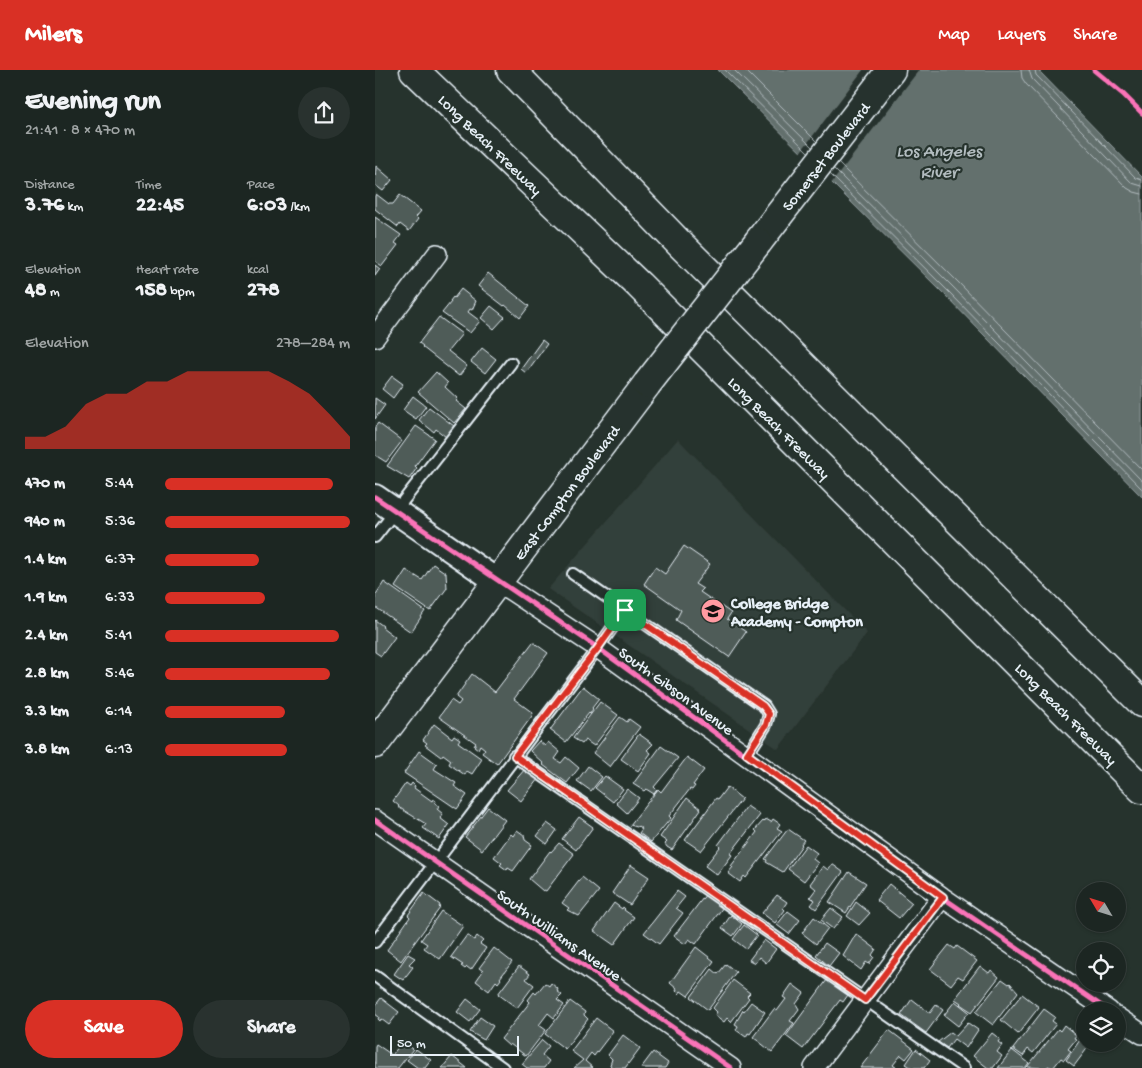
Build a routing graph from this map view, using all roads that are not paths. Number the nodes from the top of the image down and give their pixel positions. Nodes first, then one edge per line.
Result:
1 (414, 70) edge
2 (511, 70) edge
3 (891, 70) edge
4 (758, 242) joint
5 (437, 254) dead end
6 (375, 337) edge
7 (511, 363) dead end
8 (375, 497) edge
9 (395, 511) junction
10 (375, 537) edge
11 (573, 574) dead end
12 (498, 582) junction
13 (625, 610) junction
14 (598, 648) junction
15 (1142, 703) edge
16 (375, 744) edge
17 (747, 754) junction
18 (515, 756) junction
19 (1142, 789) edge
20 (375, 820) edge
21 (435, 862) junction
22 (943, 897) junction
23 (375, 942) edge
24 (375, 976) edge
25 (865, 1000) junction
26 (1096, 1002) edge
27 (1126, 1023) edge
28 (1142, 1034) edge
29 (503, 1068) edge
30 (731, 1068) edge
31 (814, 1068) edge
32 (964, 1068) edge

1 - 19 main road, Long Beach Freeway
2 - 15 main road
3 - 4 main road, Somerset Boulevard
4 - 12 main road, East Compton Boulevard, bridge
5 - 6 street
7 - 9 lane
8 - 9 street, South Gibson Avenue
9 - 10 lane
9 - 12 street, South Gibson Avenue
11 - 13 lane
12 - 14 street, South Gibson Avenue
12 - 16 main road, East Compton Boulevard
13 - 14 lane
13 - 17 lane
14 - 17 street, South Gibson Avenue
14 - 18 lane
17 - 22 street, South Gibson Avenue
18 - 21 lane
18 - 25 lane
20 - 21 street, South Williams Avenue
21 - 23 lane
21 - 30 street, South Williams Avenue
22 - 25 street
22 - 26 street, South Gibson Avenue
24 - 29 lane
25 - 31 street
25 - 32 lane
27 - 28 street

